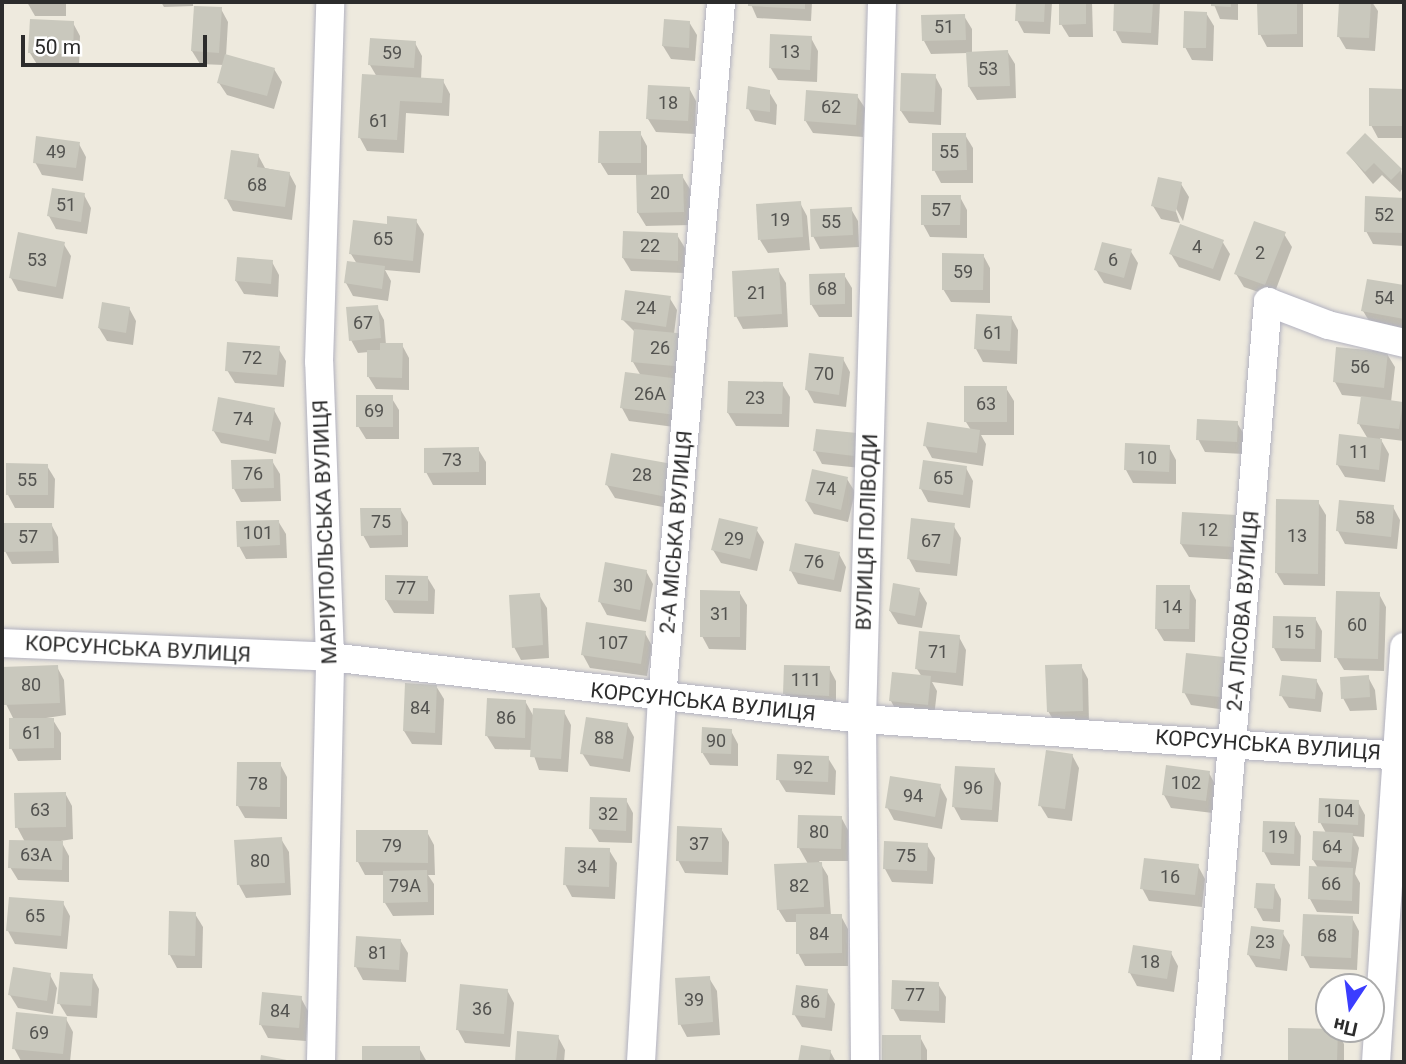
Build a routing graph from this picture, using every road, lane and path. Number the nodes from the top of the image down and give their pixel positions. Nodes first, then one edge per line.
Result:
1 (330, 2) edge
2 (721, 2) edge
3 (882, 2) edge
4 (1404, 343) edge
5 (2, 643) edge
6 (1404, 647) edge
7 (330, 657) junction
8 (662, 698) junction
9 (862, 719) junction
10 (1233, 741) junction
11 (1401, 755) edge
12 (321, 1062) edge
13 (642, 1062) edge
14 (865, 1062) edge
15 (1206, 1062) edge
16 (1376, 1062) edge

1 - 7 street, МАРІУПОЛЬСЬКА ВУЛИЦЯ
2 - 8 street, 2-А МІСЬКА ВУЛИЦЯ
3 - 9 street, ВУЛИЦЯ ПОЛІВОДИ
4 - 10 street, 2-А ЛІСОВА ВУЛИЦЯ
5 - 7 street, КОРСУНСЬКА ВУЛИЦЯ
6 - 11 street
7 - 8 street, КОРСУНСЬКА ВУЛИЦЯ
7 - 12 street, МАРІУПОЛЬСЬКА ВУЛИЦЯ
8 - 9 street, КОРСУНСЬКА ВУЛИЦЯ
8 - 13 street, 2-А МІСЬКА ВУЛИЦЯ
9 - 10 street, КОРСУНСЬКА ВУЛИЦЯ
9 - 14 street, ВУЛИЦЯ ПОЛІВОДИ
10 - 11 street, КОРСУНСЬКА ВУЛИЦЯ
10 - 15 street, 2-А ЛІСОВА ВУЛИЦЯ
11 - 16 street

